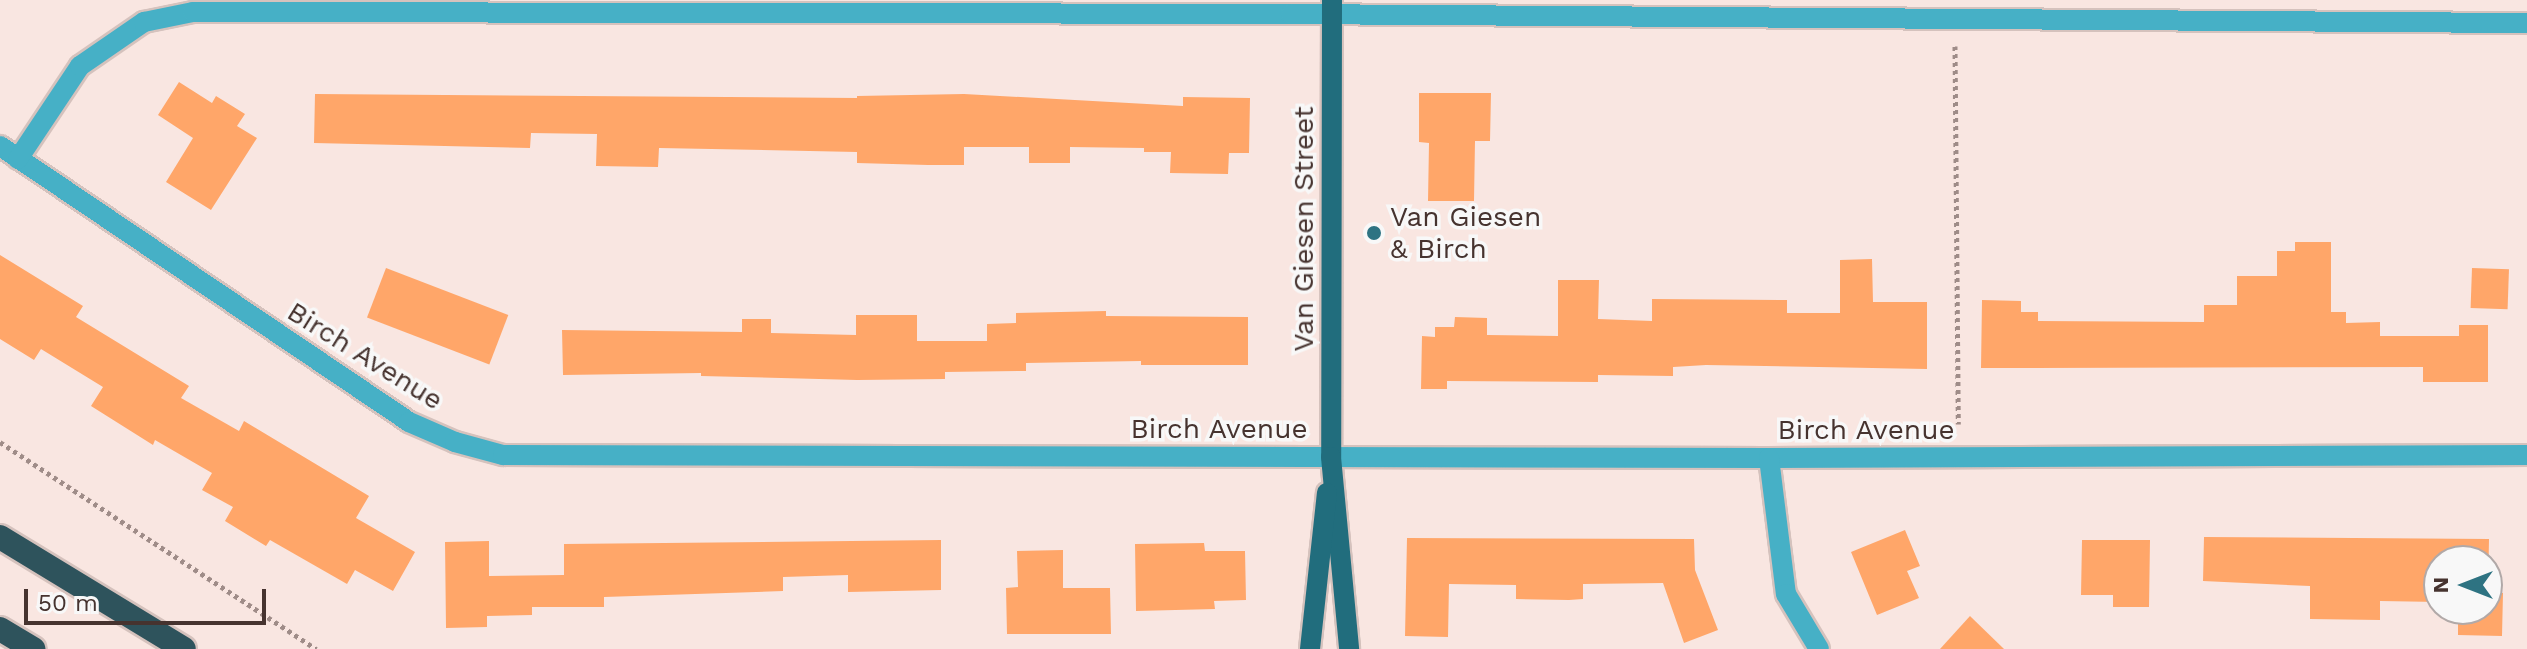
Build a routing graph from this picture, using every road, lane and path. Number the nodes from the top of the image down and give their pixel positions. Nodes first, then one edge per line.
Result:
1 (1332, 7) edge
2 (2527, 23) edge
3 (1955, 46) dead end
4 (0, 146) edge
5 (18, 159) junction
6 (1958, 424) dead end
7 (0, 442) edge
8 (2527, 455) edge
9 (1331, 457) junction
10 (1769, 458) junction
11 (0, 537) edge
12 (0, 629) edge
13 (33, 649) edge
14 (184, 649) edge
15 (316, 649) edge
16 (1310, 649) edge
17 (1349, 649) edge
18 (1819, 649) edge

1 - 2 street
1 - 5 street
1 - 9 main road, Van Giesen Street
3 - 6 path
4 - 5 street, Birch Avenue
5 - 9 street, Birch Avenue
7 - 15 path
8 - 10 street, Birch Avenue
9 - 10 street, Birch Avenue
9 - 16 main road, Van Giesen Street
9 - 17 main road, Van Giesen Street
10 - 18 street
11 - 14 highway
12 - 13 highway

